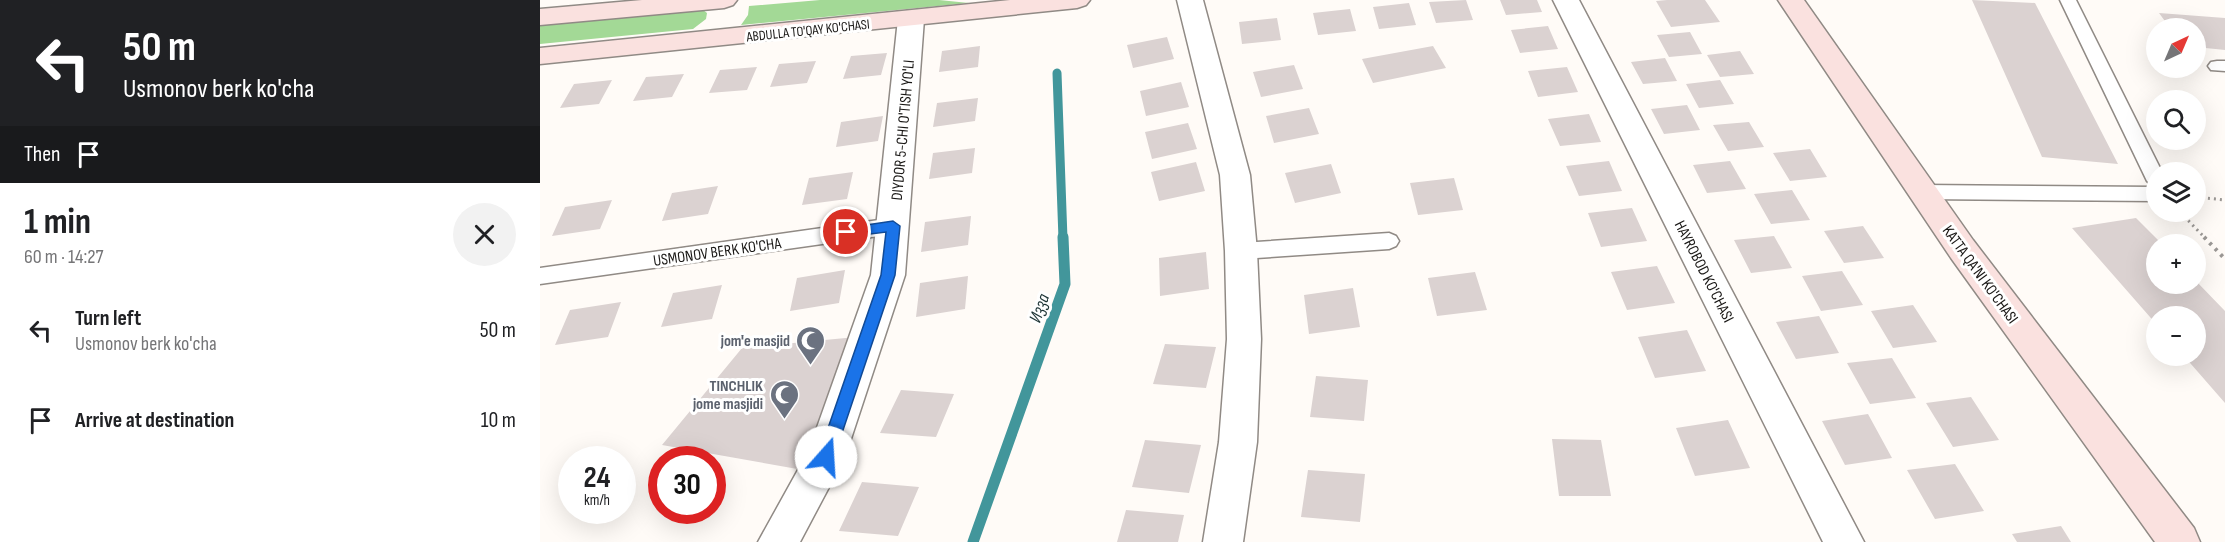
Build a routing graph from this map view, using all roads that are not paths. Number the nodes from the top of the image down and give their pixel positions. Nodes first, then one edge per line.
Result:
1 (724, 0) edge
2 (730, 0) edge
3 (1077, 0) edge
4 (1190, 0) edge
5 (1566, 0) edge
6 (1791, 0) edge
7 (2068, 0) edge
8 (592, 6) edge
9 (540, 17) edge
10 (911, 19) junction
11 (711, 40) junction
12 (540, 56) edge
13 (2148, 162) edge
14 (1922, 192) junction
15 (2146, 194) edge
16 (893, 226) junction
17 (1389, 242) dead end
18 (1241, 251) junction
19 (540, 276) edge
20 (778, 542) edge
21 (1223, 542) edge
22 (1844, 542) edge
23 (2180, 542) edge

1 - 8 street
2 - 11 street
3 - 10 street, ABDULLA TO'QAY KO'CHASI
4 - 18 street
5 - 22 street, HAYROBOD KO'CHASI
6 - 14 street, KATTA QA'NI KO'CHASI
7 - 13 lane
8 - 9 street
10 - 11 street, ABDULLA TO'QAY KO'CHASI
10 - 16 street, DIYDOR 5-CHI O'TISH YO'LI
11 - 12 street, ABDULLA TO'QAY KO'CHASI
14 - 15 lane
14 - 23 street, KATTA QA'NI KO'CHASI
16 - 19 lane, USMONOV BERK KO'CHA
16 - 20 street, DIYDOR 5-CHI O'TISH YO'LI
17 - 18 lane
18 - 21 street

